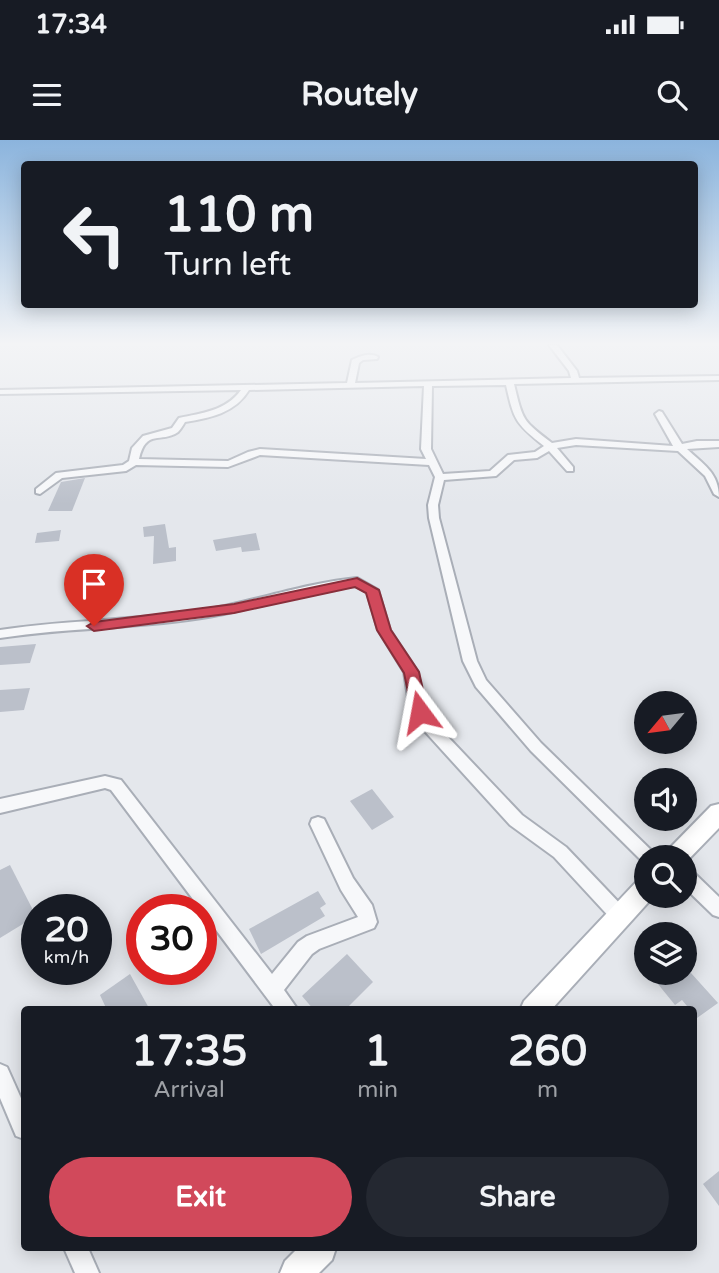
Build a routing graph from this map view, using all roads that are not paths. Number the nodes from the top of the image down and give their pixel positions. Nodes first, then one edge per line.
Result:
1 (242, 398) edge
2 (428, 398) edge
3 (513, 398) edge
4 (659, 414) dead end
5 (719, 444) edge
6 (550, 446) junction
7 (680, 449) junction
8 (134, 462) junction
9 (432, 462) junction
10 (570, 469) dead end
11 (440, 477) junction
12 (40, 491) dead end
13 (719, 494) edge
14 (0, 634) edge
15 (0, 806) edge
16 (719, 813) edge
17 (318, 824) dead end
18 (635, 845) edge
19 (688, 845) edge
20 (697, 888) edge
21 (634, 901) edge
22 (719, 909) edge
23 (620, 916) junction
24 (273, 989) junction
25 (285, 1006) edge
26 (537, 1006) edge
27 (0, 1074) edge
28 (21, 1121) edge
29 (77, 1251) edge
30 (87, 1273) edge

1 - 8 street
2 - 9 street
3 - 6 street
4 - 7 street
5 - 7 street
6 - 7 street
6 - 10 street
6 - 11 street
7 - 13 street
8 - 9 street
8 - 12 street
9 - 11 street
11 - 18 street
14 - 23 street
15 - 24 street
16 - 19 main road
17 - 24 street
20 - 22 street
21 - 23 main road
23 - 26 main road
24 - 25 street
27 - 28 street
29 - 30 street

